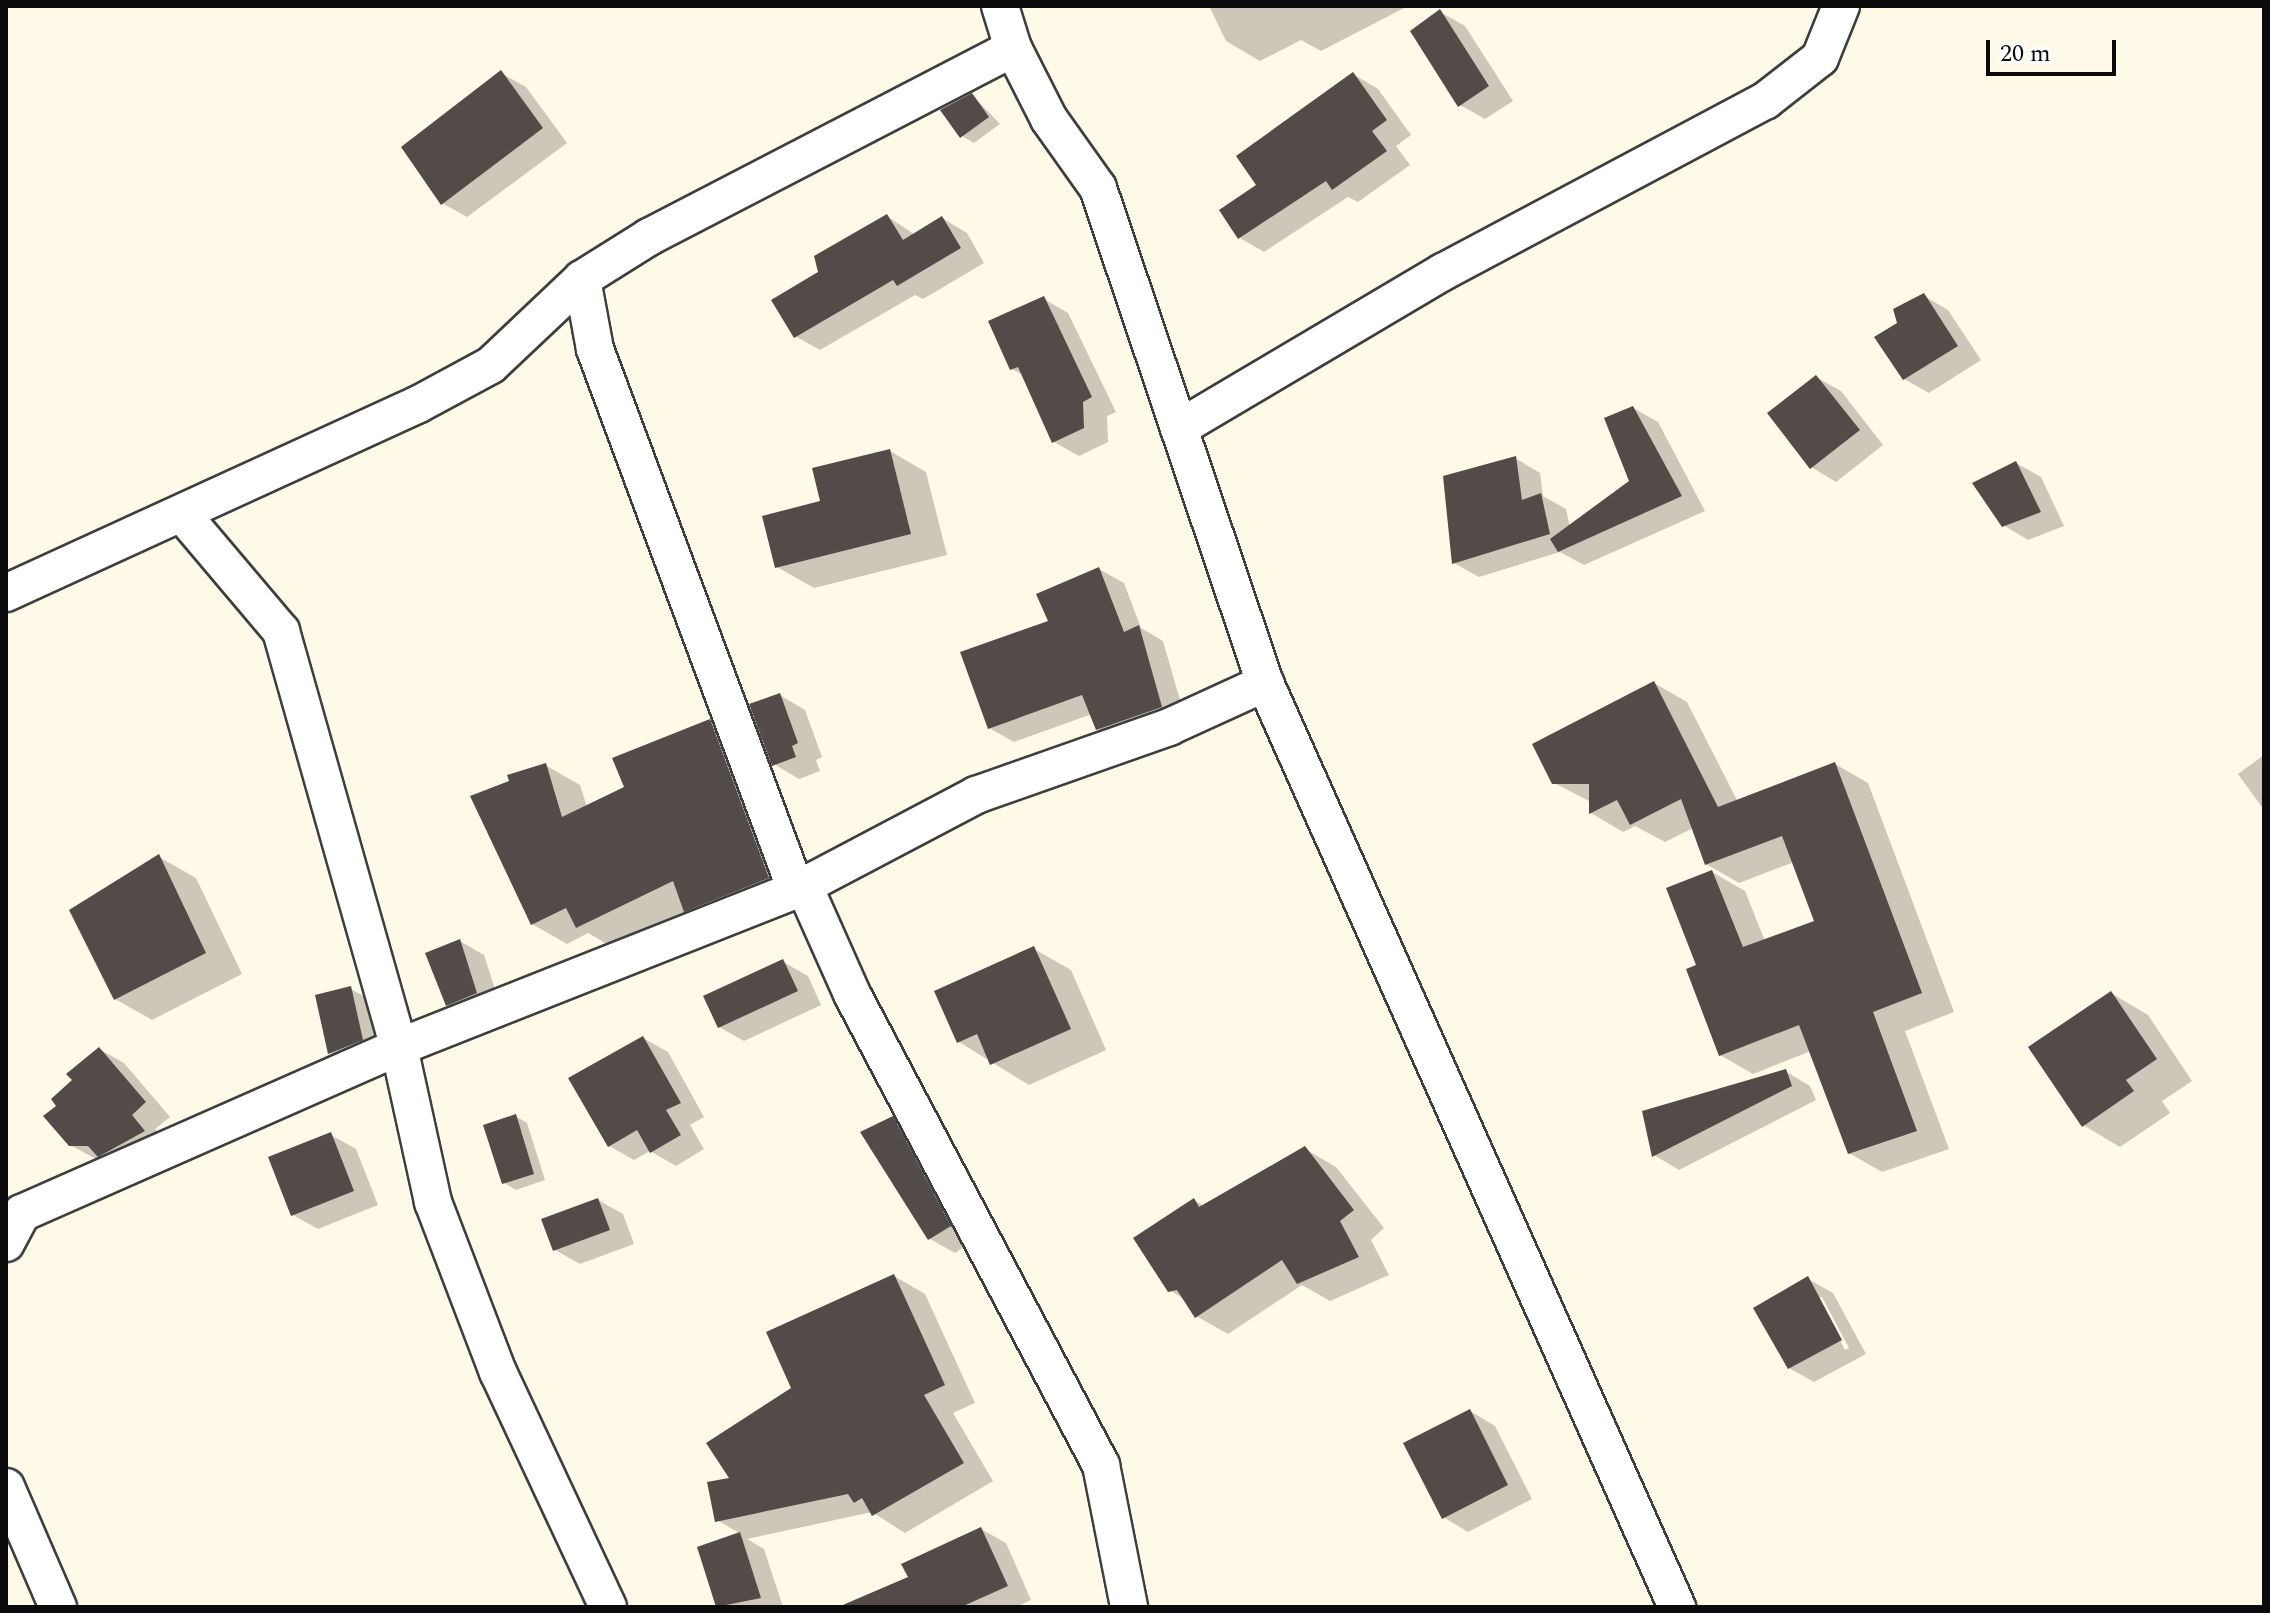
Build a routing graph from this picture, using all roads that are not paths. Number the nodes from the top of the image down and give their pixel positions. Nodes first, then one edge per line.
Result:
1 (1000, 6) edge
2 (1841, 6) edge
3 (1013, 48) junction
4 (582, 279) junction
5 (1179, 428) junction
6 (183, 515) junction
7 (6, 593) edge
8 (1265, 683) junction
9 (800, 888) junction
10 (399, 1047) junction
11 (6, 1243) edge
12 (6, 1487) edge
13 (58, 1607) edge
14 (608, 1607) edge
15 (1129, 1607) edge
16 (1677, 1607) edge

1 - 3 street
2 - 5 street
3 - 4 street
3 - 5 street
4 - 6 street
4 - 9 street
5 - 8 street
6 - 7 street
6 - 10 street
8 - 9 street
8 - 16 street
9 - 10 street
9 - 15 street
10 - 11 street
10 - 14 street
12 - 13 street

